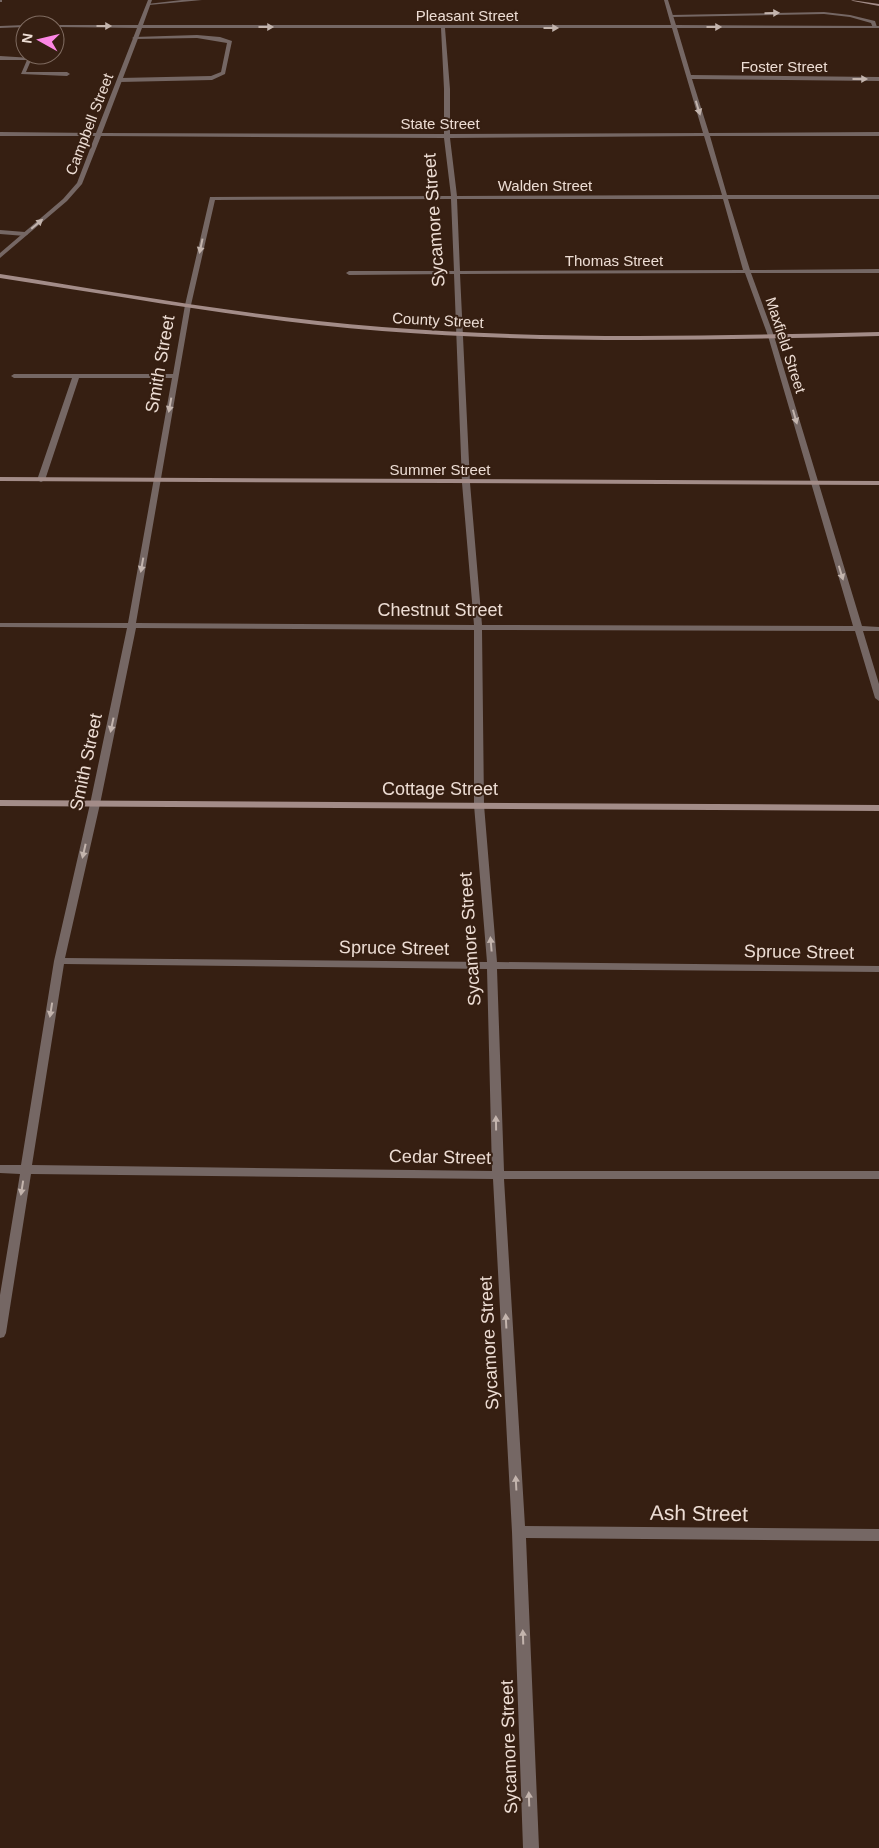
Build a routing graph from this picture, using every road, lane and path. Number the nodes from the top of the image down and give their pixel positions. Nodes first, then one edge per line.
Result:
1 (200, 0) edge
2 (666, 0) edge
3 (853, 0) edge
4 (149, 2) edge
5 (879, 5) edge
6 (671, 16) junction
7 (0, 26) edge
8 (15, 26) edge
9 (65, 26) edge
10 (138, 27) junction
11 (877, 27) edge
12 (443, 28) junction
13 (674, 28) junction
14 (134, 38) junction
15 (0, 58) edge
16 (67, 74) dead end
17 (689, 78) junction
18 (879, 79) edge
19 (120, 80) junction
20 (0, 134) edge
21 (99, 134) junction
22 (879, 134) edge
23 (706, 135) junction
24 (447, 136) junction
25 (879, 197) edge
26 (212, 198) joint
27 (454, 198) junction
28 (725, 198) junction
29 (0, 232) edge
30 (26, 234) junction
31 (0, 256) edge
32 (747, 271) junction
33 (879, 271) edge
34 (349, 273) dead end
35 (456, 273) junction
36 (0, 276) edge
37 (188, 305) junction
38 (460, 334) junction
39 (878, 335) edge
40 (771, 336) junction
41 (14, 376) dead end
42 (76, 376) junction
43 (176, 376) junction
44 (0, 479) edge
45 (41, 480) junction
46 (157, 480) junction
47 (466, 483) junction
48 (814, 483) junction
49 (879, 484) edge
50 (0, 625) edge
51 (132, 625) junction
52 (478, 627) junction
53 (858, 628) junction
54 (879, 628) edge
55 (879, 698) edge
56 (0, 803) edge
57 (95, 804) junction
58 (479, 805) junction
59 (879, 808) edge
60 (59, 962) junction
61 (492, 965) junction
62 (879, 969) edge
63 (0, 1169) edge
64 (25, 1169) junction
65 (498, 1175) junction
66 (879, 1175) edge
67 (0, 1333) edge
68 (519, 1532) junction
69 (879, 1535) edge
70 (531, 1848) edge

1 - 4 street
2 - 6 street, Maxfield Street
3 - 5 main road
4 - 10 street, Campbell Street
6 -> 11 street
6 - 13 street, Maxfield Street
7 - 8 street
9 -> 10 street, Pleasant Street
10 -> 12 street, Pleasant Street
10 - 14 street, Campbell Street
13 -> 11 street, Pleasant Street
12 -> 13 street, Pleasant Street
12 - 24 street, Sycamore Street
13 - 17 street, Maxfield Street
14 - 19 street, Campbell Street
14 - 19 street
15 - 16 street
17 -> 18 street, Foster Street
17 -> 23 street, Maxfield Street
19 - 21 street, Campbell Street
20 - 21 street, State Street
21 - 24 street, State Street
30 -> 21 street, Campbell Street
22 - 23 street, State Street
23 - 24 street, State Street
23 - 28 street, Maxfield Street
24 - 27 street, Sycamore Street
25 - 28 street, Walden Street
26 - 27 street, Walden Street
26 -> 37 street, Smith Street
27 - 28 street, Walden Street
27 - 35 street, Sycamore Street
28 - 32 street, Maxfield Street
29 - 30 street
30 - 31 street, Campbell Street
32 - 33 street, Thomas Street
32 - 35 street, Thomas Street
32 - 40 street, Maxfield Street
34 - 35 street, Thomas Street
35 - 38 street, Sycamore Street
36 - 37 main road, County Street
37 - 38 main road, County Street
37 - 43 street, Smith Street
38 - 40 main road, County Street
38 - 47 street, Sycamore Street
39 - 40 main road, County Street
40 -> 48 street, Maxfield Street
41 - 42 street
42 - 43 street
42 - 45 street
43 -> 46 street, Smith Street
44 - 45 main road, Summer Street
45 - 46 main road, Summer Street
46 - 47 main road, Summer Street
46 -> 51 street, Smith Street
47 - 48 main road, Summer Street
47 - 52 street, Sycamore Street
48 - 49 main road, Summer Street
48 -> 53 street, Maxfield Street
50 - 51 street, Chestnut Street
51 - 52 street, Chestnut Street
51 -> 57 street, Smith Street
52 - 53 street, Chestnut Street
52 - 58 street, Sycamore Street
53 - 54 street, Chestnut Street
53 - 55 street, Maxfield Street
56 - 57 main road, Cottage Street
57 - 58 main road, Cottage Street
57 -> 60 street, Smith Street
58 - 59 main road, Cottage Street
61 -> 58 street, Sycamore Street
60 - 61 street, Spruce Street
60 -> 64 street, Smith Street
61 - 62 street, Spruce Street
65 -> 61 street, Sycamore Street
63 - 64 street, Cedar Street
64 - 65 street, Cedar Street
64 -> 67 street, Smith Street
65 - 66 street, Cedar Street
68 -> 65 street, Sycamore Street
68 - 69 street, Ash Street
70 -> 68 street, Sycamore Street

